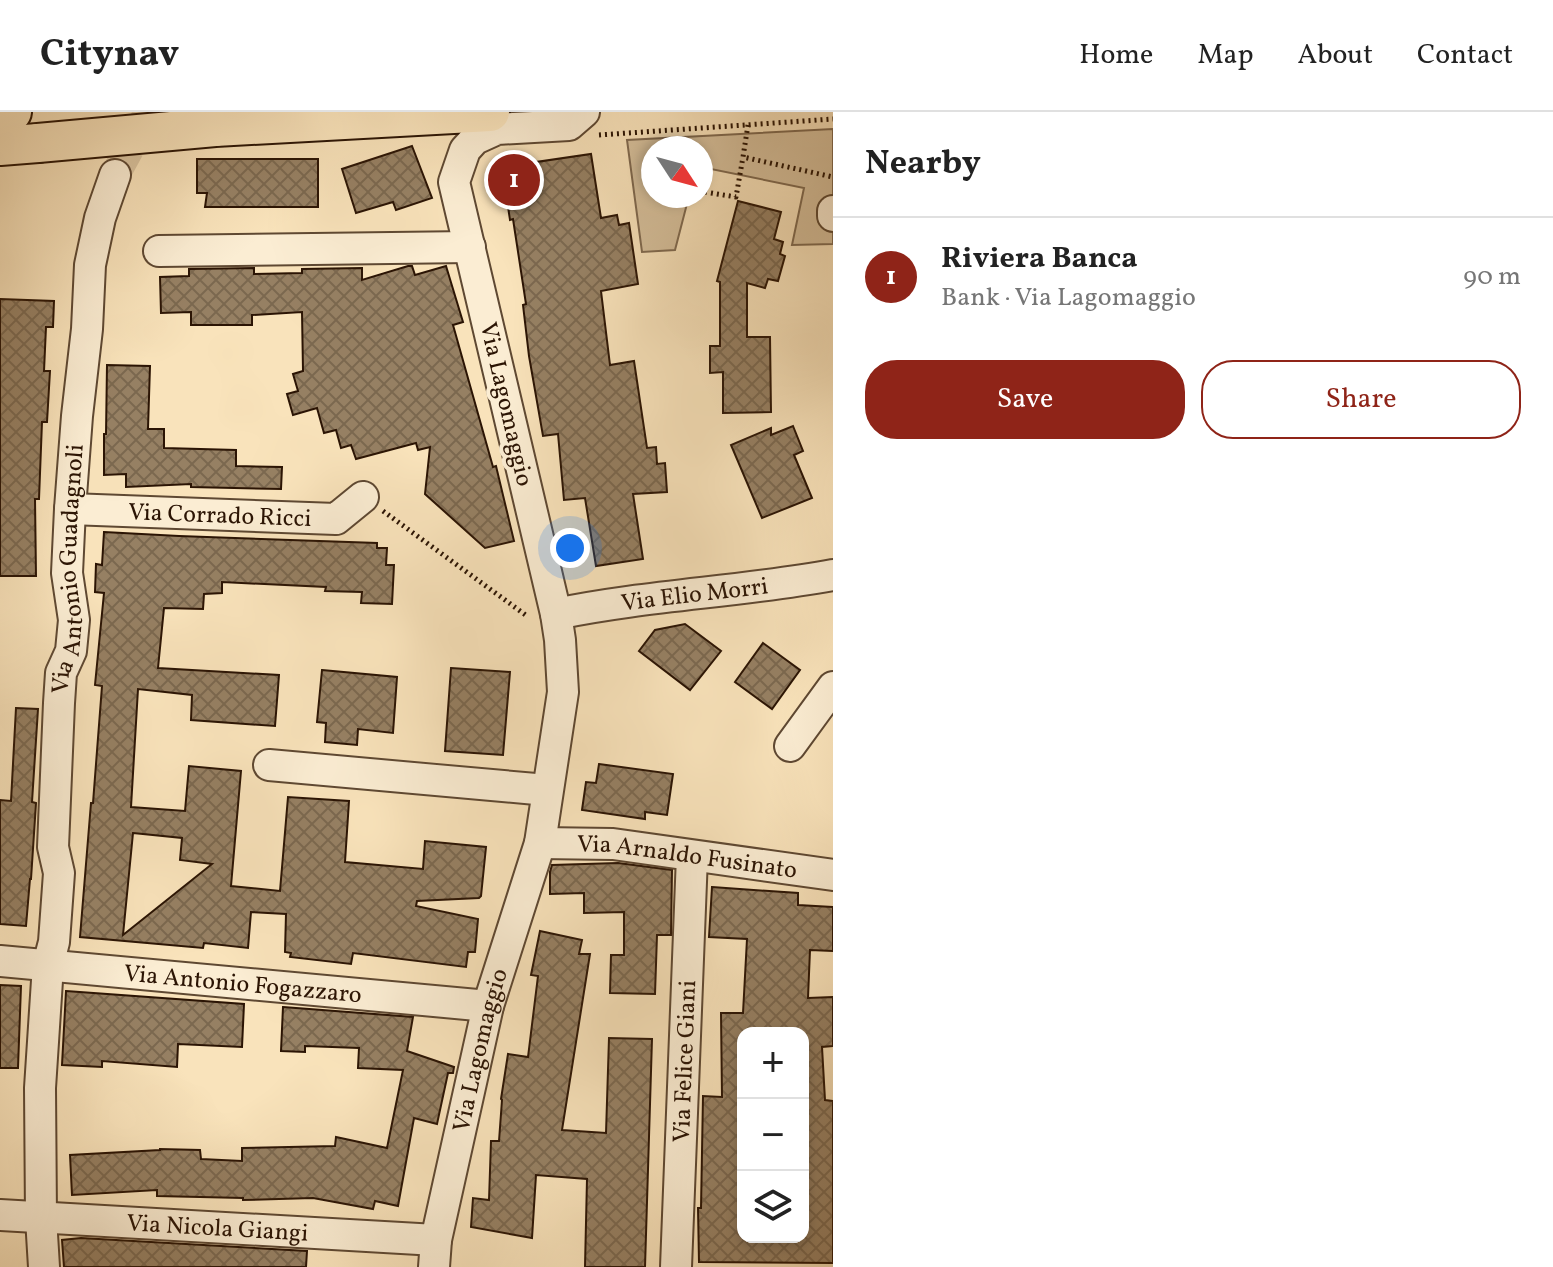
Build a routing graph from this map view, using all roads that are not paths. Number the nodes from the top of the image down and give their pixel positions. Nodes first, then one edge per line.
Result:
1 (12, 112) edge
2 (490, 112) edge
3 (0, 116) edge
4 (591, 123) edge
5 (0, 146) edge
6 (115, 175) tunnel mouth
7 (470, 247) junction
8 (159, 251) dead end
9 (363, 497) road end
10 (70, 509) junction
11 (833, 575) edge
12 (558, 627) junction
13 (833, 687) edge
14 (790, 746) dead end
15 (269, 765) dead end
16 (547, 790) junction
17 (540, 843) junction
18 (692, 856) junction
19 (833, 875) edge
20 (0, 961) edge
21 (48, 965) junction
22 (488, 1006) junction
23 (0, 1215) edge
24 (41, 1218) junction
25 (435, 1253) edge
26 (44, 1267) edge
27 (676, 1267) edge

1 - 3 main road
2 - 5 main road, bridge
4 - 7 street, Via Lagomaggio
6 - 10 street, Via Antonio Guadagnoli
7 - 8 street
7 - 12 street, Via Lagomaggio
9 - 10 street, Via Corrado Ricci
10 - 21 street, Via Antonio Guadagnoli
11 - 12 street, Via Elio Morri
12 - 16 street, Via Lagomaggio
13 - 14 street
15 - 16 street
16 - 17 street, Via Lagomaggio
17 - 18 street, Via Arnaldo Fusinato
17 - 22 street, Via Lagomaggio
18 - 19 street, Via Arnaldo Fusinato
18 - 27 street, Via Felice Giani
20 - 21 street, Via Antonio Fogazzaro
21 - 22 street, Via Antonio Fogazzaro
21 - 24 street, Via Antonio Guadagnoli
22 - 25 street, Via Lagomaggio
23 - 24 street, Via Nicola Giangi
24 - 25 street, Via Nicola Giangi
24 - 26 street, Via Antonio Guadagnoli

